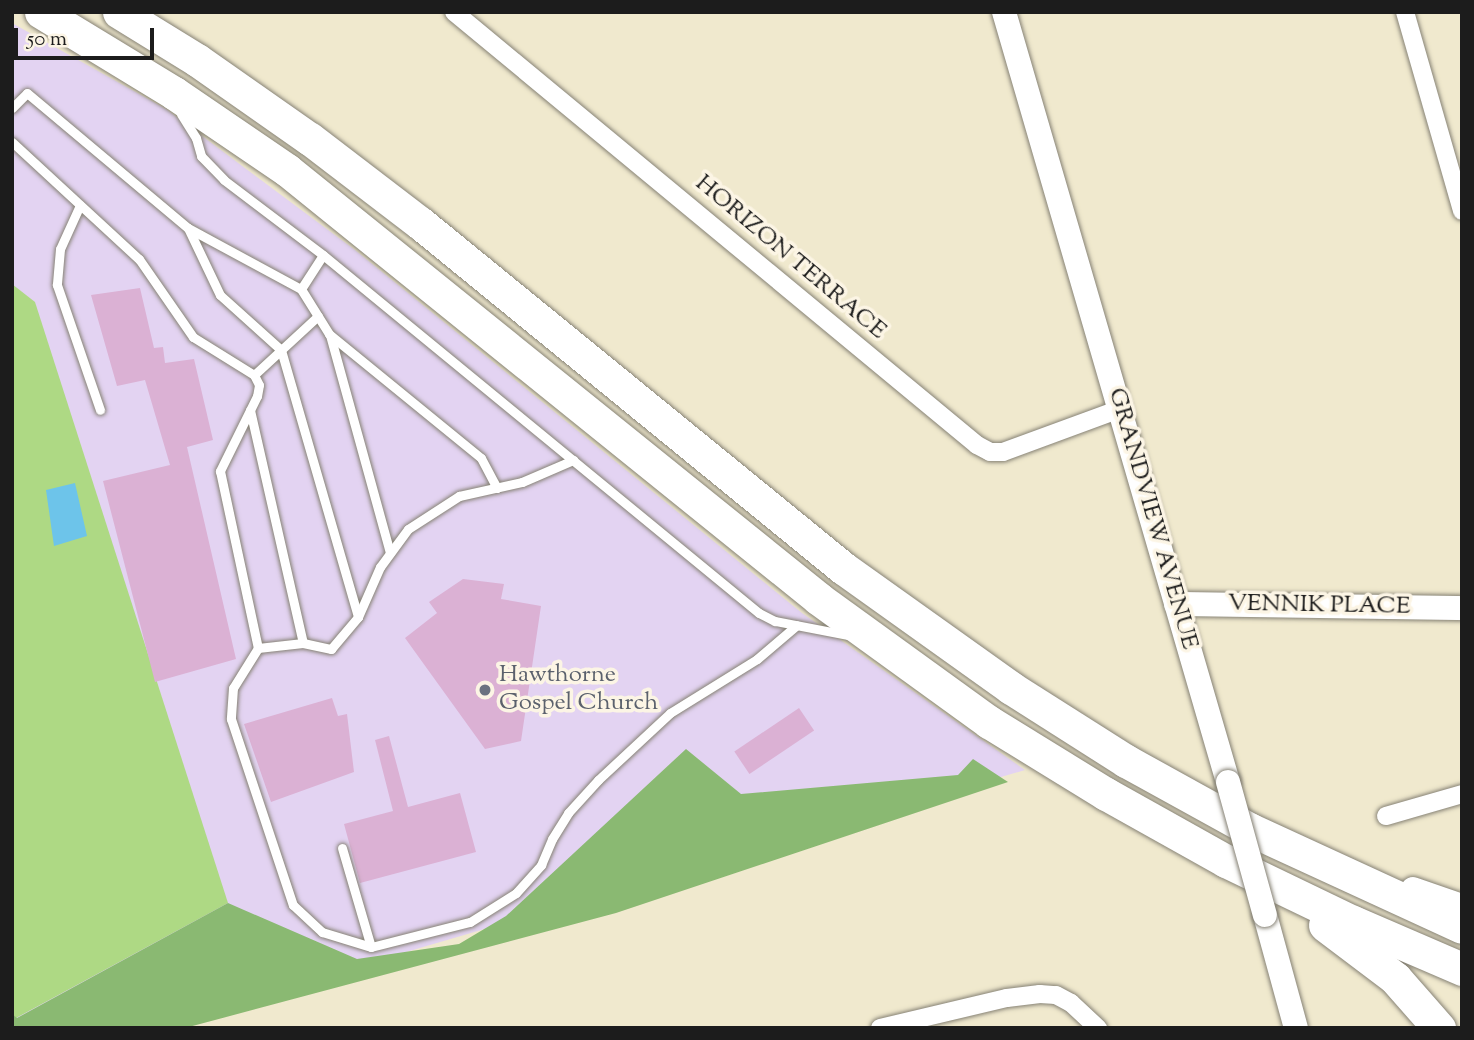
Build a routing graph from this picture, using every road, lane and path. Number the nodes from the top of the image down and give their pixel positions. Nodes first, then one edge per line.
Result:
1 (41, 12) edge
2 (119, 12) edge
3 (454, 12) edge
4 (1004, 12) edge
5 (1405, 12) edge
6 (118, 57) junction
7 (12, 108) edge
8 (12, 142) edge
9 (80, 205) junction
10 (1462, 211) edge
11 (188, 228) junction
12 (323, 255) junction
13 (301, 289) junction
14 (318, 316) junction
15 (330, 334) junction
16 (281, 350) junction
17 (254, 375) junction
18 (1120, 409) junction
19 (100, 410) dead end
20 (250, 410) junction
21 (573, 460) junction
22 (497, 488) junction
23 (390, 553) junction
24 (1177, 604) junction
25 (1462, 608) edge
26 (358, 617) junction
27 (797, 625) junction
28 (876, 642) junction
29 (303, 643) junction
30 (258, 648) junction
31 (1462, 794) edge
32 (1386, 816) dead end
33 (1249, 829) junction
34 (342, 848) dead end
35 (1227, 861) junction
36 (1462, 906) edge
37 (1462, 927) edge
38 (371, 947) junction
39 (1462, 969) edge
40 (880, 1028) edge
41 (1098, 1028) edge
42 (1296, 1028) edge
43 (1439, 1028) edge

1 - 6 highway
2 - 33 highway
3 - 18 street, HORIZON TERRACE
4 - 18 street, GRANDVIEW AVENUE
5 - 10 street
6 - 12 lane
6 - 28 highway
7 - 11 lane
8 - 9 lane
9 - 17 lane
9 - 19 lane
11 - 13 lane
11 - 16 lane
12 - 13 lane
12 - 21 lane
13 - 14 lane
14 - 15 lane
14 - 16 lane
15 - 22 lane
15 - 23 lane
16 - 17 lane
16 - 26 lane
17 - 20 lane
18 - 24 street, GRANDVIEW AVENUE
20 - 29 lane
20 - 30 lane
21 - 22 lane
21 - 27 lane
22 - 23 lane
23 - 26 lane
24 - 25 street, VENNIK PLACE
24 - 42 street, GRANDVIEW AVENUE, bridge
26 - 29 lane
27 - 28 lane
27 - 38 lane
28 - 35 highway
29 - 30 lane
30 - 38 lane
31 - 32 street
33 - 36 street
33 - 37 highway
34 - 38 lane
35 - 39 highway
35 - 43 highway
40 - 41 street

